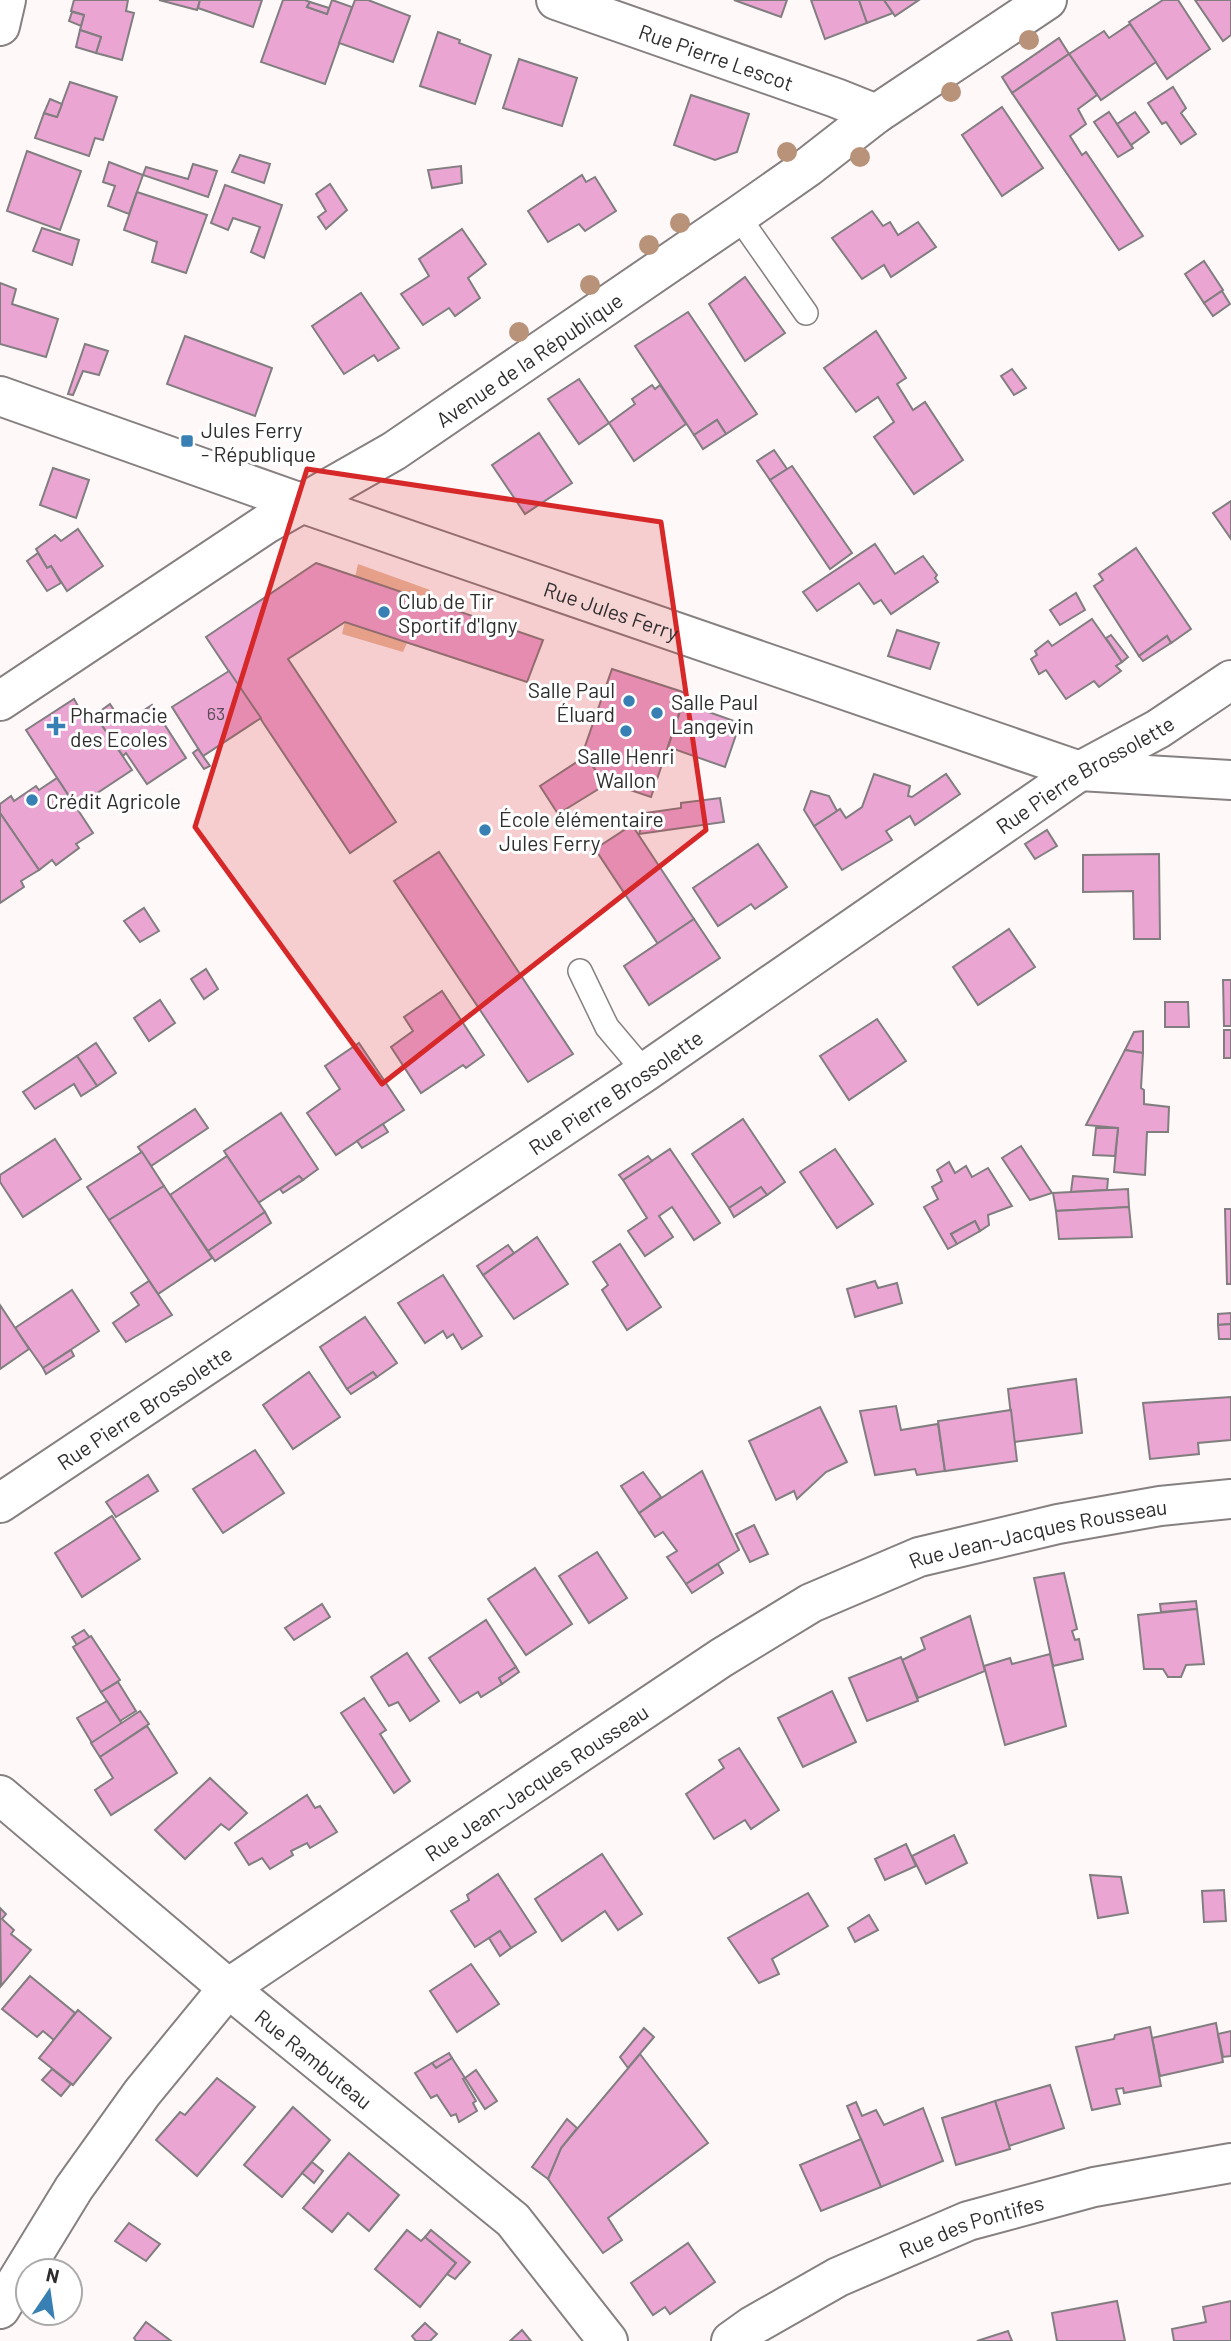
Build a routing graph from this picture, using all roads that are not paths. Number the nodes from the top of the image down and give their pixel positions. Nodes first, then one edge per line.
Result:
1 (6, 0) edge
2 (556, 0) edge
3 (1046, 0) edge
4 (0, 26) edge
5 (876, 114) junction
6 (738, 216) junction
7 (806, 313) dead end
8 (0, 396) edge
9 (301, 503) junction
10 (1231, 680) edge
11 (0, 701) edge
12 (1080, 771) junction
13 (1231, 780) edge
14 (580, 971) dead end
15 (645, 1072) junction
16 (1231, 1499) edge
17 (0, 1503) edge
18 (0, 1795) edge
19 (228, 1988) junction
20 (1231, 2163) edge
21 (0, 2309) edge
22 (608, 2341) edge
23 (732, 2341) edge

1 - 4 street
2 - 5 street, Rue Pierre Lescot
3 - 5 street, Avenue de la République
5 - 6 street, Avenue de la République
6 - 7 lane
6 - 9 street, Avenue de la République
8 - 9 street, Rue Jules Ferry
9 - 11 street, Avenue de la République
9 - 12 street, Rue Jules Ferry
10 - 12 street, Rue Pierre Brossolette
12 - 13 street, Rue Jules Ferry
12 - 15 street, Rue Pierre Brossolette
14 - 15 lane
15 - 17 street, Rue Pierre Brossolette
16 - 19 street, Rue Jean-Jacques Rousseau
18 - 19 street, Rue Rambuteau
19 - 21 street, Rue Jean-Jacques Rousseau
19 - 22 street, Rue Rambuteau
20 - 23 street, Rue des Pontifes

